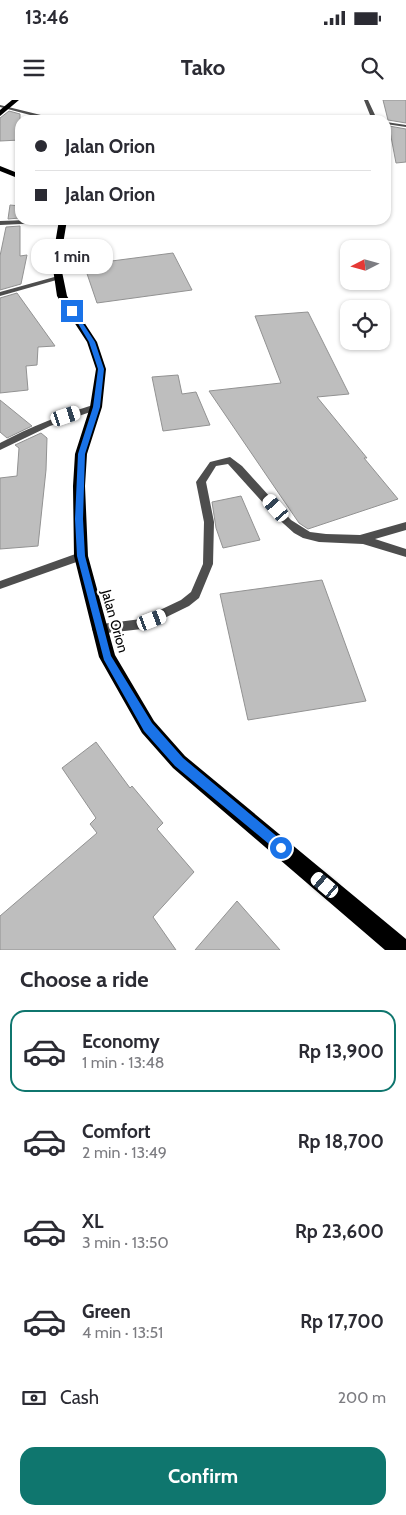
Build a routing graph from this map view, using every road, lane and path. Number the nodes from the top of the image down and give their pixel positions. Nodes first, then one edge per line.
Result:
1 (16, 100) edge
2 (366, 100) edge
3 (3, 106) edge
4 (0, 114) edge
5 (38, 115) edge
6 (373, 115) edge
7 (391, 124) edge
8 (406, 126) edge
9 (0, 150) edge
10 (9, 150) dead end
11 (0, 168) edge
12 (15, 174) edge
13 (15, 222) edge
14 (0, 223) edge
15 (62, 225) edge
16 (58, 278) junction
17 (0, 294) edge
18 (96, 407) junction
19 (0, 447) edge
20 (406, 526) edge
21 (360, 539) junction
22 (406, 553) edge
23 (81, 556) junction
24 (0, 585) edge
25 (98, 629) junction
26 (399, 949) edge

1 - 3 highway
2 - 6 street
3 - 4 highway
3 - 5 street
7 - 8 street
9 - 10 street
11 - 12 highway
13 - 14 street
15 - 16 highway, Jalan Orion
16 - 17 street
16 - 18 highway, Jalan Orion
18 - 19 street
18 - 23 highway, Jalan Orion
20 - 21 street
21 - 22 street
21 - 25 street
23 - 24 street
23 - 25 highway, Jalan Orion
25 - 26 highway, Jalan Orion

